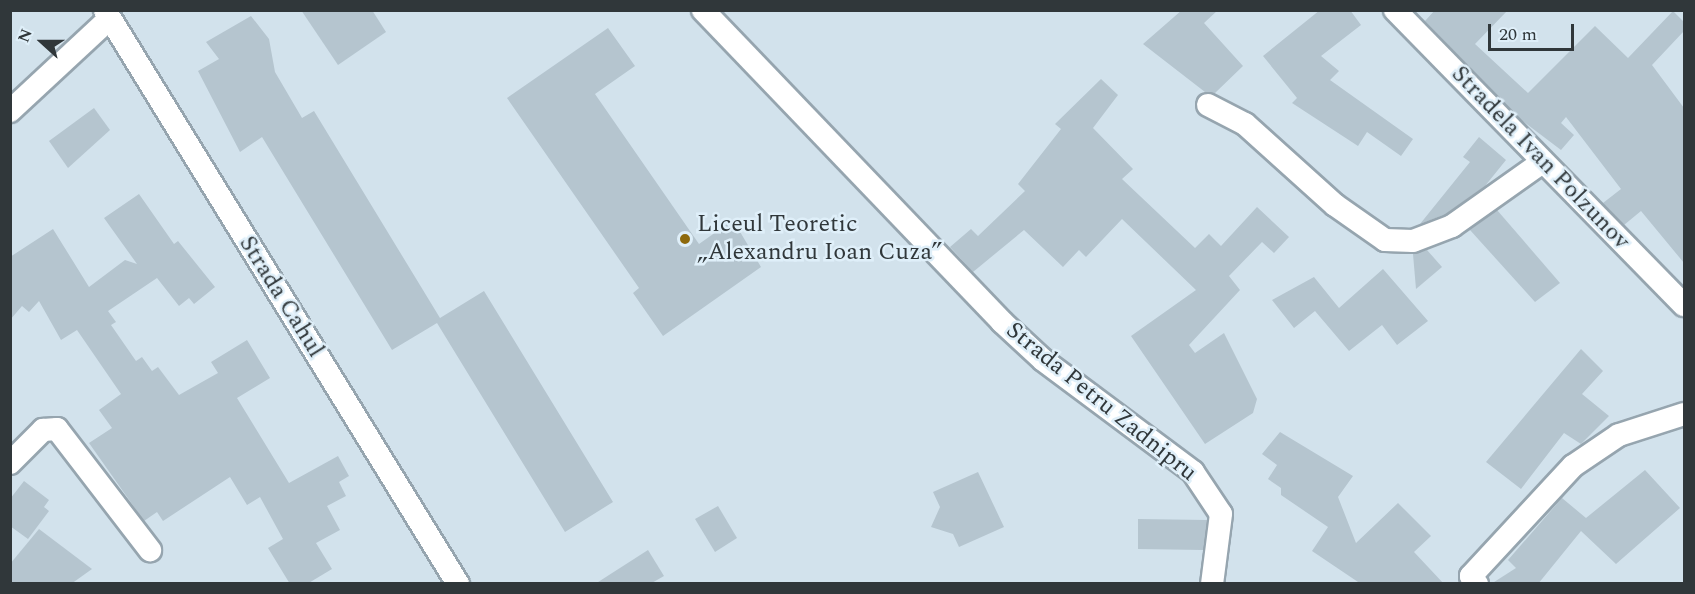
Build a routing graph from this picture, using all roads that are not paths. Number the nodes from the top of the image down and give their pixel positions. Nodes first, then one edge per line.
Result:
1 (704, 10) edge
2 (1395, 10) edge
3 (107, 15) edge
4 (1208, 105) dead end
5 (10, 111) edge
6 (1541, 163) junction
7 (1684, 305) edge
8 (1684, 414) edge
9 (10, 463) edge
10 (150, 550) dead end
11 (458, 584) edge
12 (1212, 584) edge
13 (1477, 584) edge

1 - 12 street, Strada Petru Zadnipru
2 - 6 street, Stradela Ivan Polzunov
3 - 5 street
3 - 11 street, Strada Cahul
4 - 6 street
6 - 7 street, Stradela Ivan Polzunov
8 - 13 street
9 - 10 street

